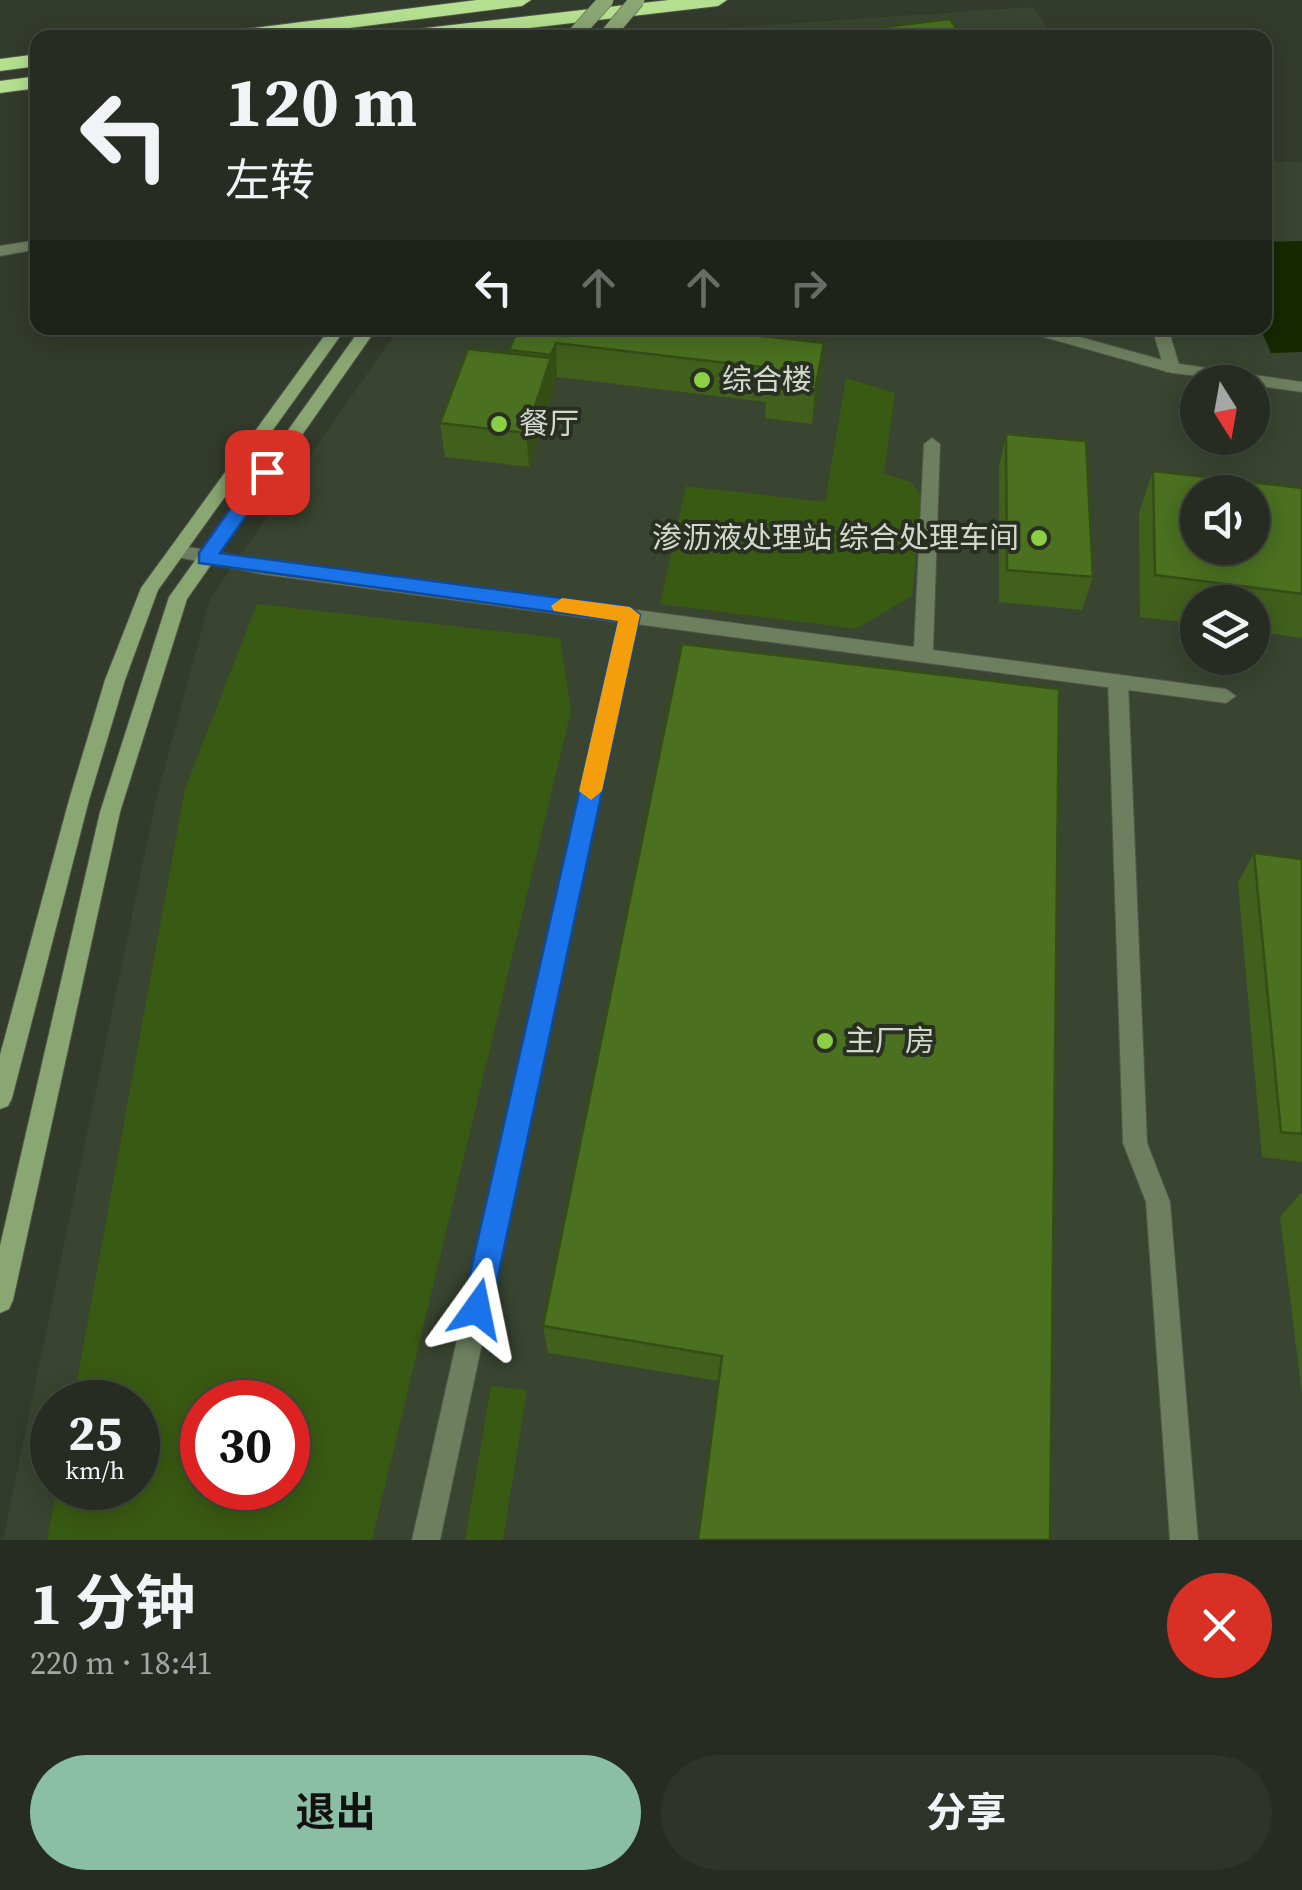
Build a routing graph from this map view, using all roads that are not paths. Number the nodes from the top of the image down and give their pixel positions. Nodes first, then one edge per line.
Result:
1 (522, 0) edge
2 (606, 0) edge
3 (637, 0) edge
4 (718, 0) edge
5 (284, 30) edge
6 (460, 30) edge
7 (579, 30) edge
8 (611, 30) edge
9 (30, 61) edge
10 (0, 65) edge
11 (30, 83) edge
12 (0, 86) edge
13 (30, 245) edge
14 (0, 251) edge
15 (333, 335) edge
16 (364, 335) edge
17 (1056, 335) edge
18 (1162, 335) edge
19 (1172, 368) junction
20 (1302, 387) edge
21 (932, 444) dead end
22 (176, 551) junction
23 (206, 558) junction
24 (630, 615) junction
25 (923, 654) junction
26 (1118, 680) junction
27 (1226, 696) dead end
28 (0, 1098) edge
29 (0, 1300) edge
30 (426, 1540) edge
31 (1184, 1540) edge

1 - 5 highway
2 - 7 main road, bridge
3 - 8 main road, bridge
4 - 6 highway
9 - 10 highway
11 - 12 highway
13 - 14 street
15 - 22 main road
16 - 23 main road
17 - 19 street
18 - 19 street
19 - 20 street
21 - 25 street
22 - 23 street
22 - 28 main road
23 - 24 street
23 - 29 main road
24 - 25 street
24 - 30 street
25 - 26 street
26 - 27 street
26 - 31 street

